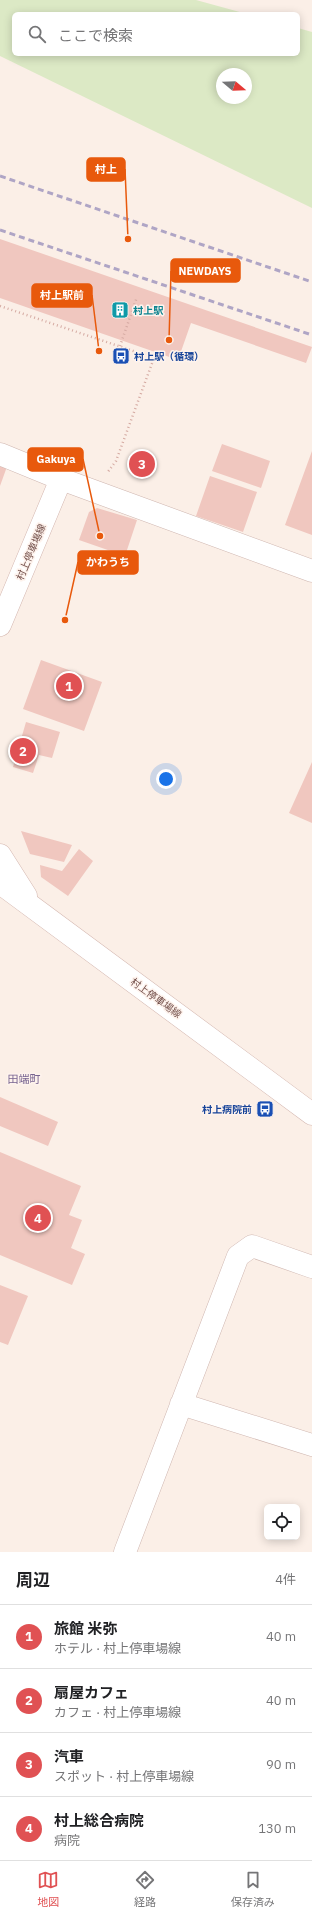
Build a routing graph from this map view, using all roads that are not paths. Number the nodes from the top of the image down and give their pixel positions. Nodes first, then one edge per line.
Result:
1 (0, 454) edge
2 (61, 479) junction
3 (312, 571) edge
4 (0, 625) edge
5 (0, 855) edge
6 (0, 883) edge
7 (36, 910) junction
8 (312, 1114) edge
9 (312, 1267) edge
10 (181, 1404) junction
11 (312, 1445) edge
12 (126, 1552) edge

1 - 2 street
2 - 3 street
2 - 4 street, 村上停車場線
5 - 7 street
6 - 7 street, 村上停車場線
7 - 8 street, 村上停車場線
9 - 10 street
10 - 11 street
10 - 12 street

